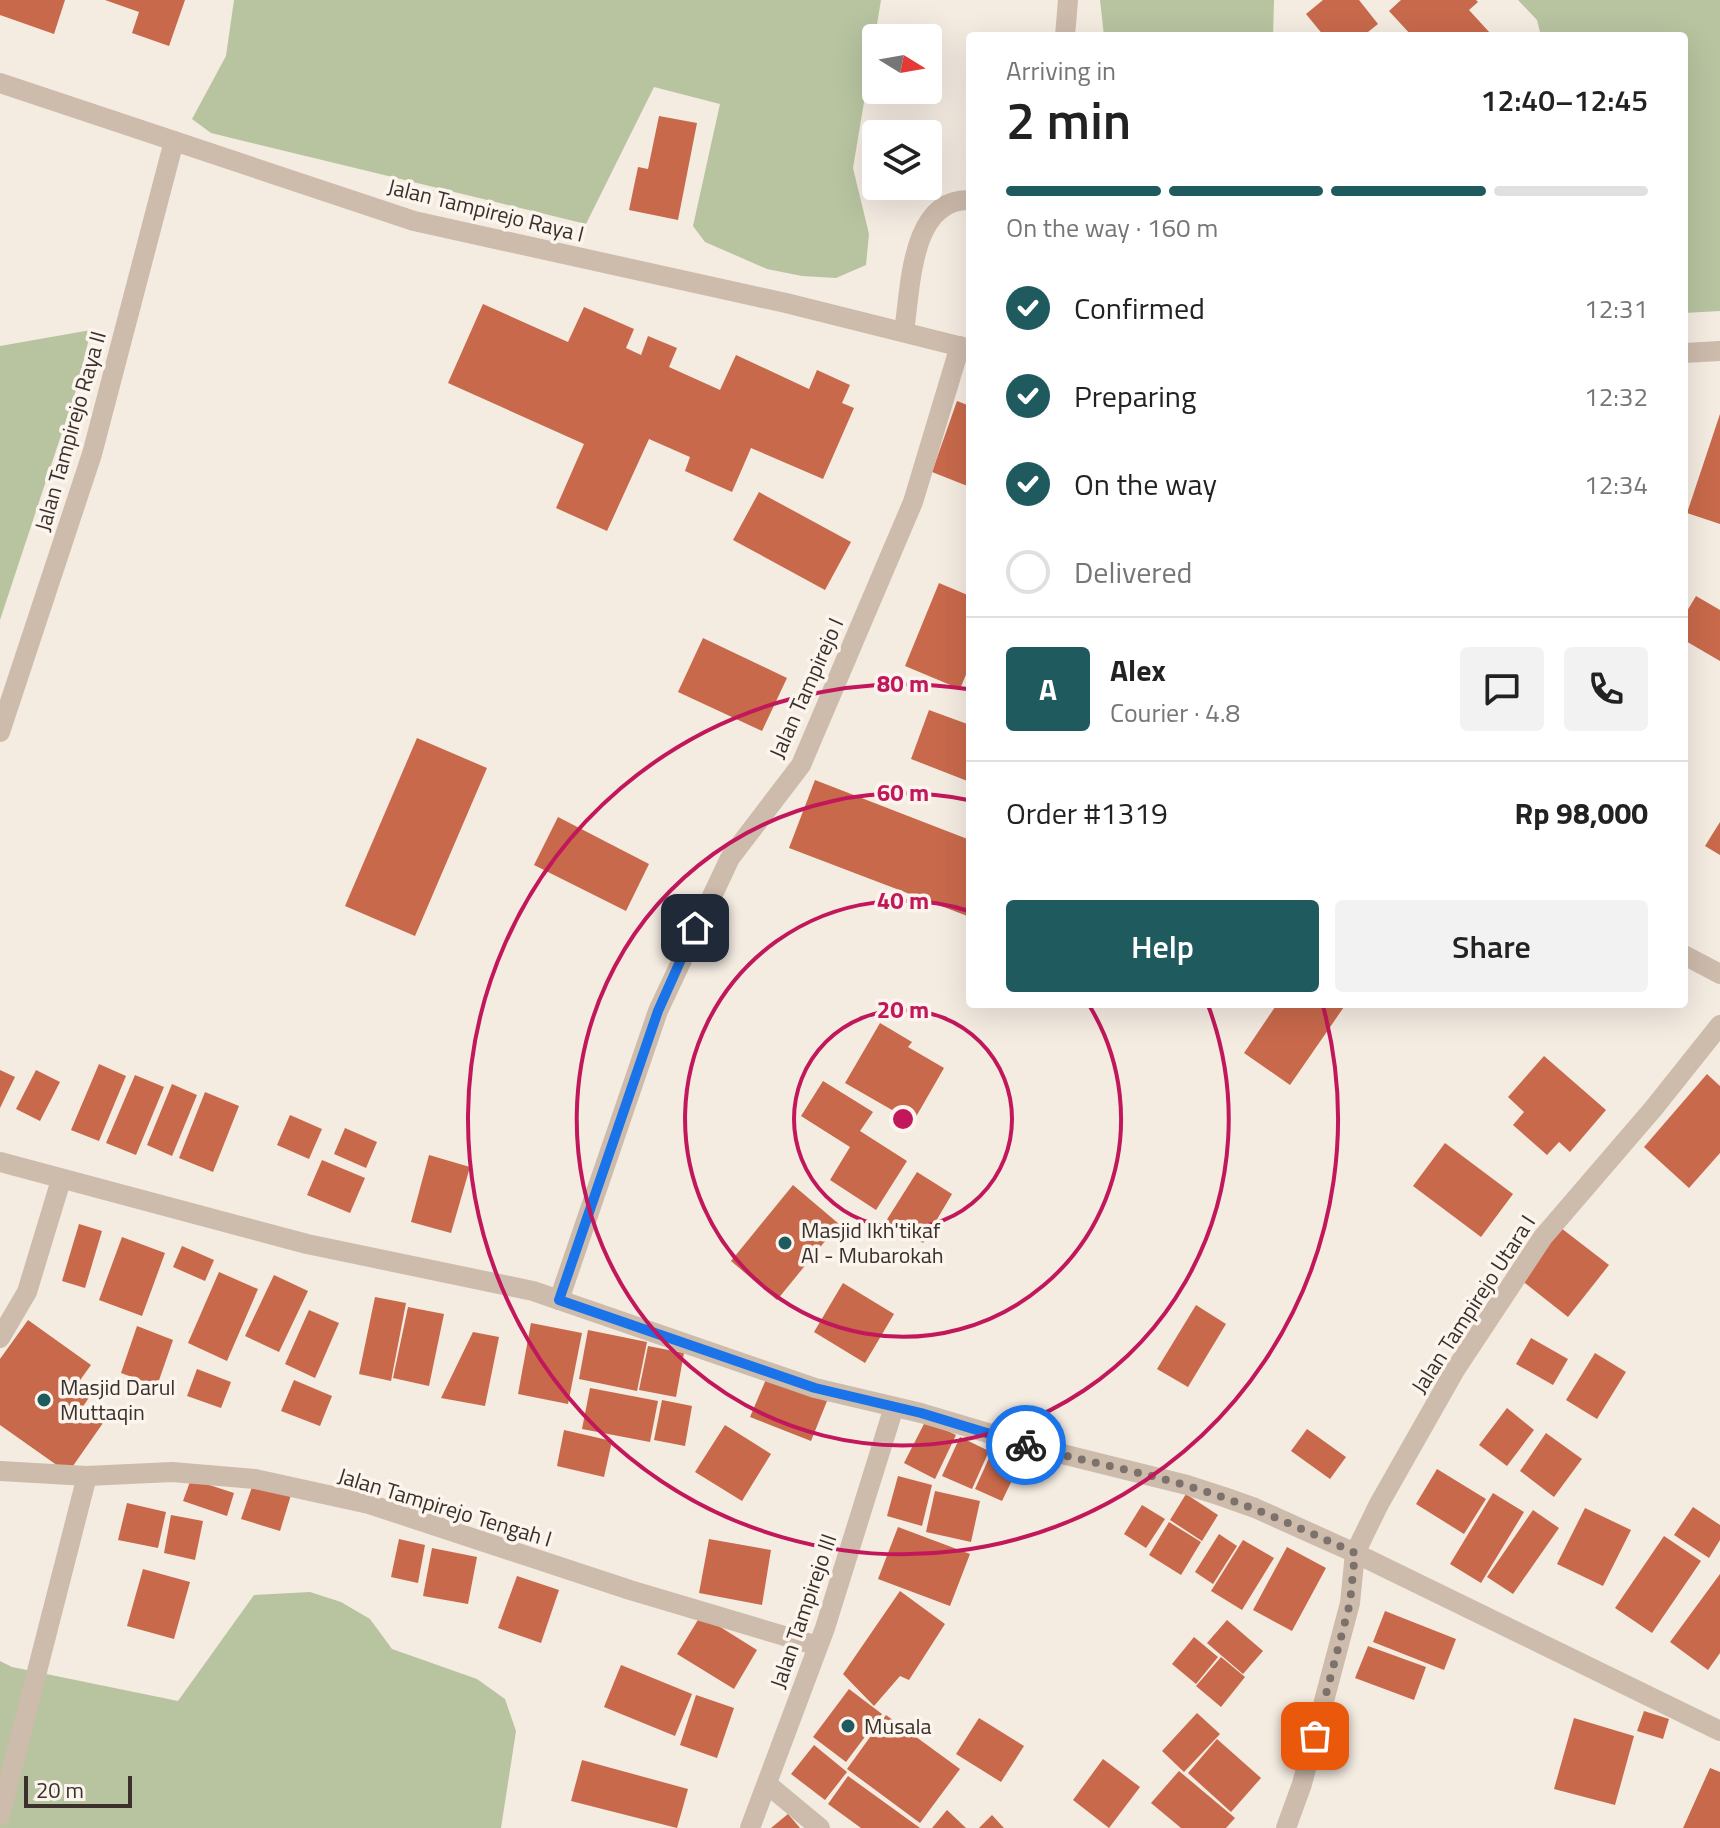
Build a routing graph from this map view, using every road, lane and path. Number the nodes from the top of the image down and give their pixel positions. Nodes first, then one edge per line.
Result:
1 (1068, 0) edge
2 (1065, 32) edge
3 (0, 83) edge
4 (174, 141) junction
5 (966, 200) edge
6 (904, 331) junction
7 (965, 347) edge
8 (1720, 351) edge
9 (1688, 353) edge
10 (0, 732) edge
11 (1688, 957) edge
12 (1720, 974) edge
13 (1720, 1025) edge
14 (0, 1162) edge
15 (61, 1180) junction
16 (559, 1300) junction
17 (0, 1338) edge
18 (894, 1407) junction
19 (0, 1471) edge
20 (87, 1476) junction
21 (1355, 1553) junction
22 (818, 1646) junction
23 (1720, 1731) edge
24 (767, 1784) junction
25 (0, 1816) edge
26 (750, 1828) edge
27 (820, 1828) edge
28 (1286, 1828) edge

1 - 2 street
3 - 4 street, Jalan Tampirejo Raya I
4 - 6 street, Jalan Tampirejo Raya I
4 - 10 street, Jalan Tampirejo Raya II
5 - 6 street
6 - 7 street, Jalan Tampirejo Raya I
7 - 16 street, Jalan Tampirejo I
8 - 9 street
11 - 12 street
13 - 21 street, Jalan Tampirejo Utara I
14 - 15 street
15 - 16 street
15 - 17 street
16 - 18 street
18 - 21 street
18 - 22 street, Jalan Tampirejo III
19 - 20 street, Jalan Tampirejo Tengah I
20 - 22 street, Jalan Tampirejo Tengah I
20 - 25 street
21 - 23 street
21 - 28 street
22 - 24 street, Jalan Tampirejo III
24 - 26 street, Jalan Tampirejo III
24 - 27 street

